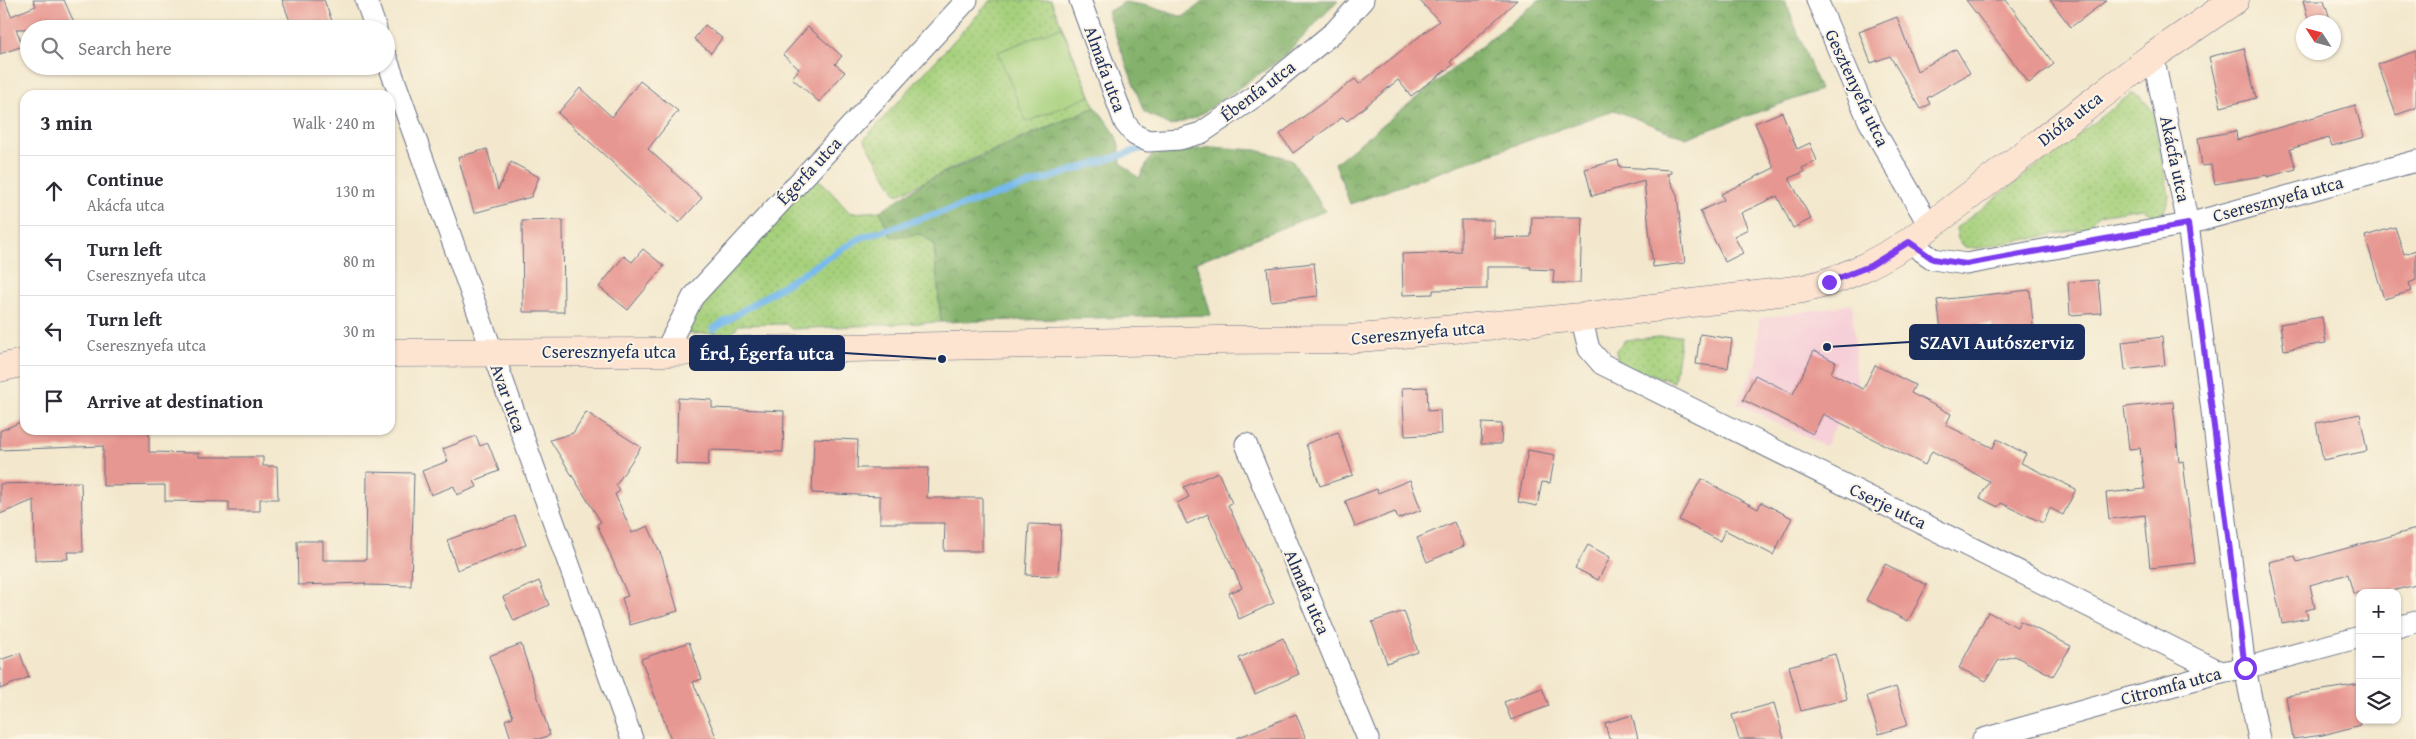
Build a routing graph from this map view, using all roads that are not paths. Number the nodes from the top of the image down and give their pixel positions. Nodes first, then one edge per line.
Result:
1 (366, 0) edge
2 (967, 0) edge
3 (1080, 0) edge
4 (1363, 0) edge
5 (1817, 0) edge
6 (2235, 0) edge
7 (373, 20) edge
8 (2153, 56) junction
9 (392, 75) edge
10 (1135, 135) joint
11 (2416, 161) edge
12 (2188, 224) junction
13 (1920, 235) junction
14 (1581, 317) junction
15 (491, 352) junction
16 (665, 352) junction
17 (395, 353) edge
18 (20, 363) edge
19 (0, 368) edge
20 (1246, 444) dead end
21 (2416, 622) edge
22 (2401, 626) edge
23 (2356, 638) edge
24 (2245, 668) junction
25 (2222, 672) junction
26 (632, 739) edge
27 (1368, 739) edge
28 (1983, 739) edge
29 (2259, 739) edge

1 - 7 street
2 - 16 street, Égerfa utca
3 - 10 street, Almafa utca
4 - 10 street, Ébenfa utca
5 - 13 street, Gesztenyefa utca
6 - 8 street, Diófa utca
8 - 12 street, Akácfa utca
8 - 13 street, Diófa utca
9 - 15 street, Avar utca
11 - 12 street, Cseresznyefa utca
12 - 13 street, Cseresznyefa utca
12 - 24 street, Akácfa utca
13 - 14 street, Cseresznyefa utca
14 - 16 street, Cseresznyefa utca
14 - 25 street, Cserje utca
15 - 16 street, Cseresznyefa utca
15 - 17 street, Cseresznyefa utca
15 - 26 street, Avar utca
18 - 19 street
20 - 27 street, Almafa utca
21 - 22 street
23 - 24 street, Citromfa utca
24 - 25 street, Citromfa utca
24 - 29 street, Akácfa utca
25 - 28 street, Citromfa utca

